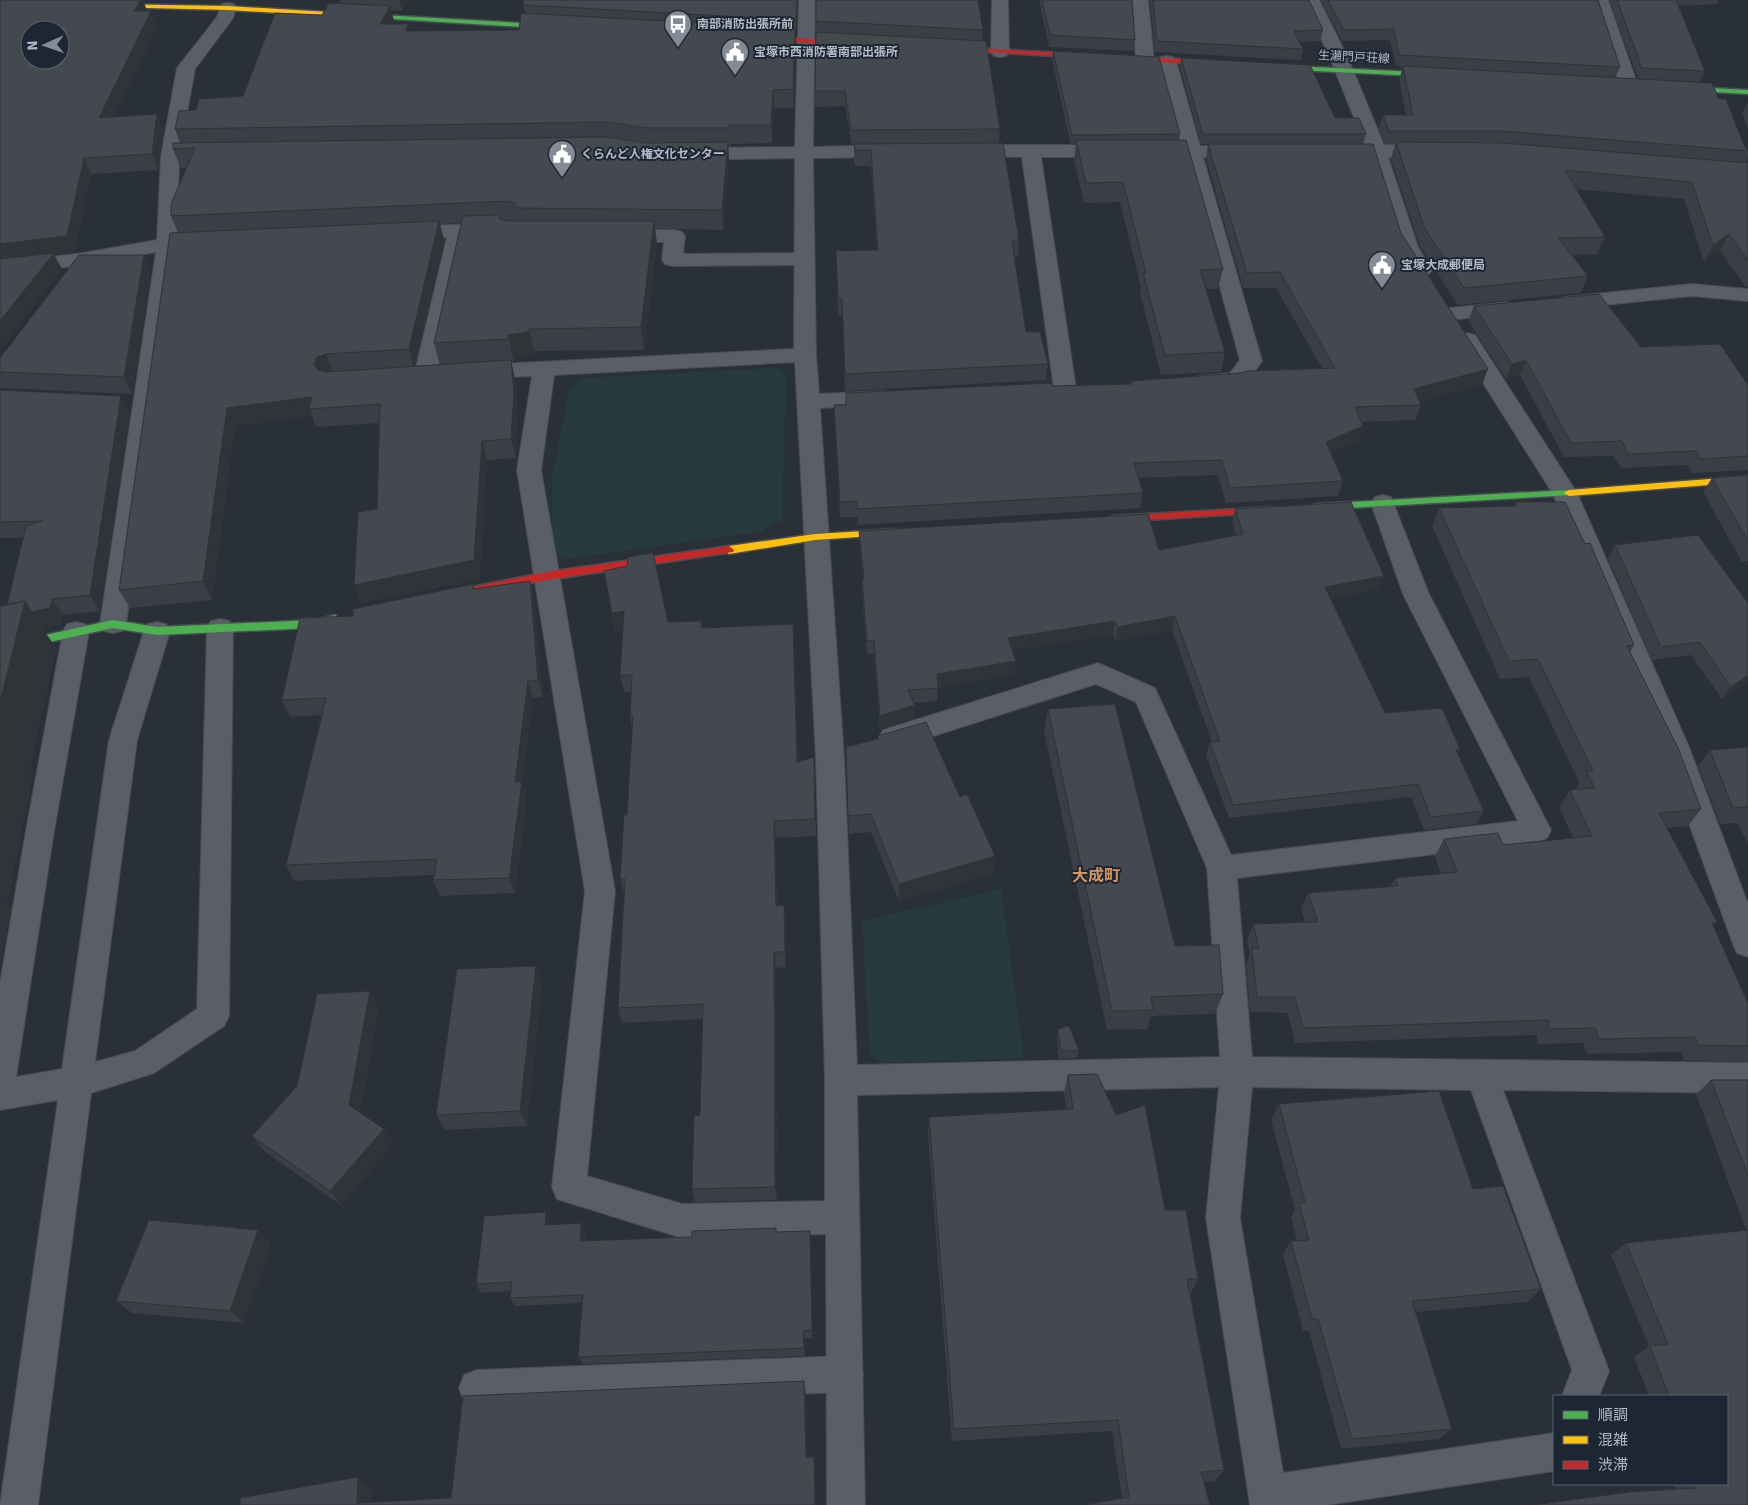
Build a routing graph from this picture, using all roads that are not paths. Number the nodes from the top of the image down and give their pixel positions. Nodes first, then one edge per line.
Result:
1 (807, 0) edge
2 (1000, 0) edge
3 (1140, 0) edge
4 (1311, 0) edge
5 (1600, 0) edge
6 (230, 3) edge
7 (95, 6) edge
8 (572, 28) edge
9 (749, 38) edge
10 (806, 41) junction
11 (864, 44) edge
12 (942, 48) edge
13 (1000, 52) junction
14 (1145, 60) junction
15 (1167, 61) junction
16 (1226, 64) edge
17 (1265, 66) edge
18 (1344, 70) junction
19 (1452, 76) edge
20 (1629, 86) edge
21 (1667, 88) edge
22 (1748, 92) edge
23 (1031, 150) junction
24 (913, 151) edge
25 (952, 151) edge
26 (1318, 151) edge
27 (1376, 151) junction
28 (804, 152) junction
29 (1193, 152) junction
30 (1260, 152) edge
31 (1451, 152) edge
32 (668, 154) edge
33 (228, 155) edge
34 (170, 156) junction
35 (458, 231) junction
36 (513, 233) edge
37 (390, 234) edge
38 (599, 236) edge
39 (206, 242) edge
40 (167, 244) junction
41 (83, 259) junction
42 (805, 259) junction
43 (0, 269) edge
44 (65, 282) edge
45 (1748, 295) edge
46 (1442, 300) junction
47 (805, 355) junction
48 (544, 368) junction
49 (1187, 382) edge
50 (1065, 388) edge
51 (906, 397) edge
52 (808, 402) junction
53 (1748, 479) edge
54 (1565, 493) junction
55 (1383, 503) junction
56 (1303, 508) edge
57 (1283, 509) edge
58 (1104, 520) edge
59 (905, 532) edge
60 (815, 537) junction
61 (547, 576) junction
62 (450, 596) edge
63 (343, 618) edge
64 (113, 624) junction
65 (220, 628) junction
66 (76, 631) junction
67 (157, 631) junction
68 (0, 650) edge
69 (851, 751) junction
70 (1222, 868) junction
71 (1748, 944) edge
72 (1237, 1072) junction
73 (1481, 1074) junction
74 (0, 1078) edge
75 (1748, 1078) edge
76 (841, 1080) junction
77 (77, 1082) junction
78 (0, 1095) edge
79 (842, 1217) junction
80 (845, 1374) junction
81 (477, 1388) dead end
82 (1580, 1395) edge
83 (1553, 1452) edge
84 (1267, 1500) edge
85 (20, 1505) edge
86 (846, 1505) edge

1 - 10 street
2 - 13 street
3 - 14 street
4 - 18 street
5 - 20 street
6 - 7 main road
6 - 8 main road
6 - 34 street
9 - 10 main road
10 - 11 main road
10 - 28 street
12 - 13 main road
13 - 14 main road
14 - 15 main road
15 - 16 main road
15 - 29 street
17 - 18 main road, 生瀬門戸荘線
18 - 19 main road, 生瀬門戸荘線
18 - 27 street
21 - 22 main road
23 - 25 street
23 - 29 street
23 - 50 street
24 - 28 street
26 - 27 street
27 - 31 street
27 - 46 street
28 - 32 street
28 - 42 street
29 - 30 street
29 - 49 street
33 - 34 street
34 - 40 street
35 - 36 street
35 - 37 street
35 - 48 street
38 - 42 street
39 - 40 street
40 - 41 street
40 - 64 street
41 - 43 street
41 - 44 street
42 - 47 street
45 - 46 street
46 - 54 street
47 - 48 street
47 - 52 street
48 - 61 street
51 - 52 street
52 - 60 street
53 - 54 main road
54 - 55 main road
54 - 71 street
55 - 56 main road
55 - 70 street
57 - 58 main road
59 - 60 main road
60 - 61 main road
60 - 69 street
61 - 62 main road
61 - 79 street
63 - 65 main road
64 - 66 main road
64 - 67 main road
65 - 67 main road
65 - 77 street
66 - 68 main road
66 - 74 street
67 - 77 street
69 - 70 street
69 - 76 street
70 - 72 street
72 - 73 street
72 - 76 street
72 - 84 street
73 - 75 street
73 - 82 street
76 - 79 street
77 - 78 street
77 - 85 street
79 - 80 street
80 - 81 street
80 - 86 street
83 - 84 street

